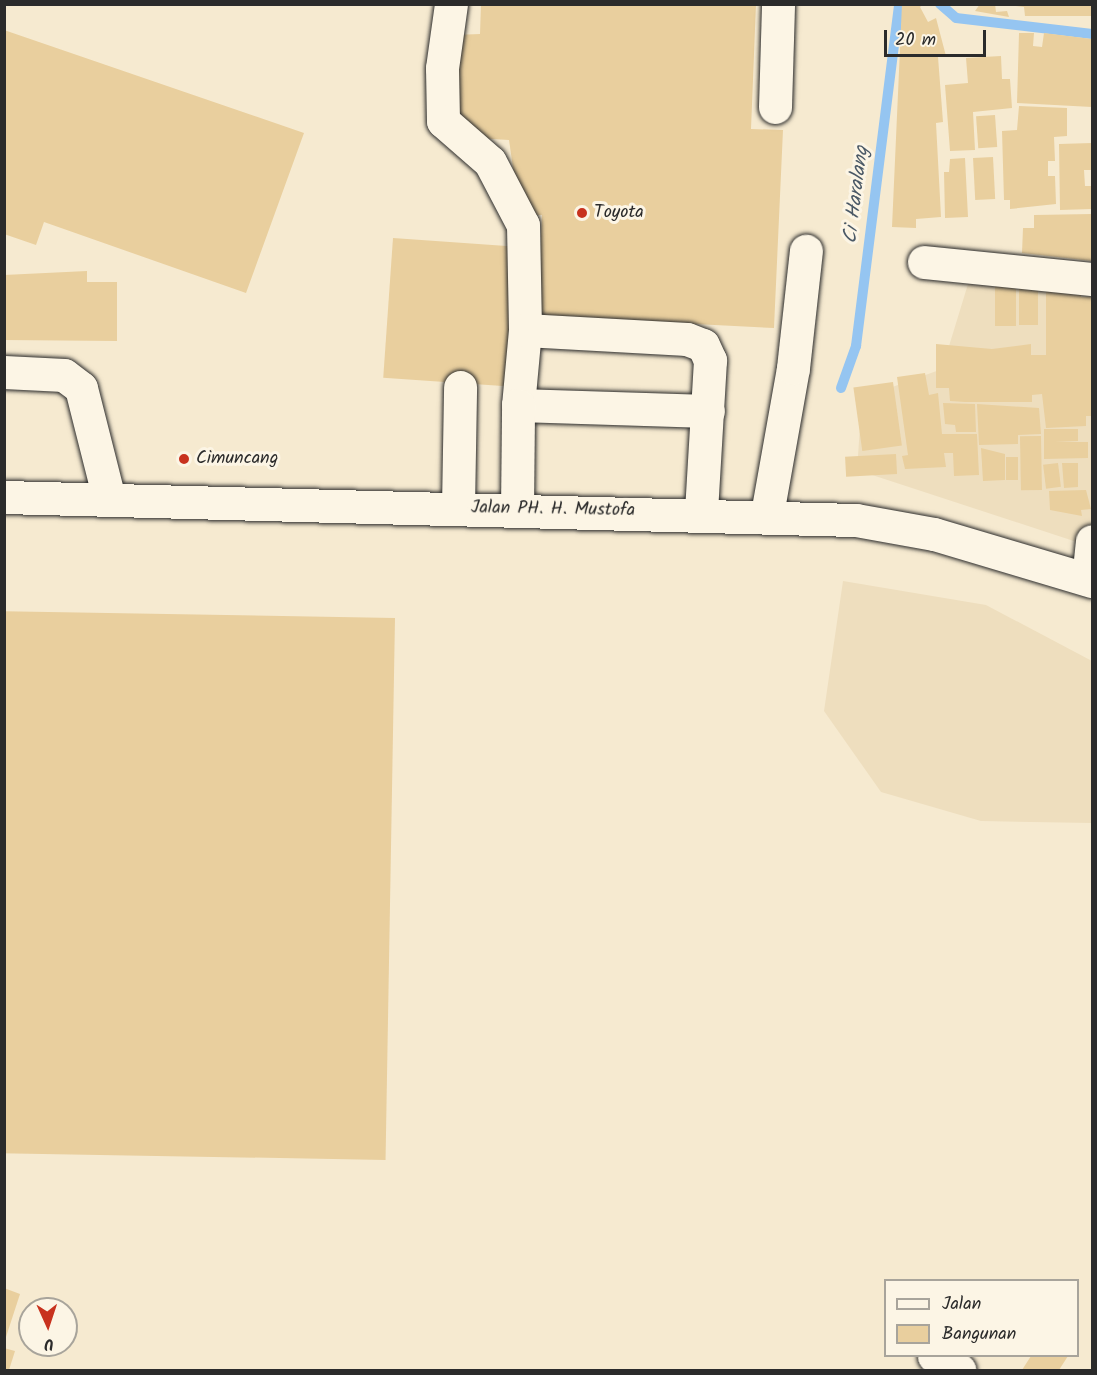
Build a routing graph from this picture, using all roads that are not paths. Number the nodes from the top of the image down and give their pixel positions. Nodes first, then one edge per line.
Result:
1 (451, 4) edge
2 (778, 4) edge
3 (775, 107) dead end
4 (806, 251) dead end
5 (924, 262) dead end
6 (1092, 279) edge
7 (525, 330) junction
8 (4, 372) edge
9 (460, 387) dead end
10 (518, 405) junction
11 (708, 411) junction
12 (4, 497) edge
13 (109, 499) junction
14 (458, 507) junction
15 (517, 509) junction
16 (701, 513) junction
17 (767, 514) junction
18 (1092, 541) edge
19 (1090, 580) edge
20 (936, 1357) edge
21 (958, 1371) edge

1 - 7 main road
2 - 3 main road
4 - 17 main road
5 - 6 main road
7 - 10 main road
7 - 11 main road
8 - 13 main road
9 - 14 main road
10 - 11 main road
10 - 15 main road
11 - 16 main road
12 - 13 main road, Jalan PH. H. Mustofa
13 - 14 main road, Jalan PH. H. Mustofa
14 - 15 main road, Jalan PH. H. Mustofa
15 - 16 main road, Jalan PH. H. Mustofa
16 - 17 main road, Jalan PH. H. Mustofa
17 - 19 main road, Jalan PH. H. Mustofa
18 - 19 main road
20 - 21 main road

